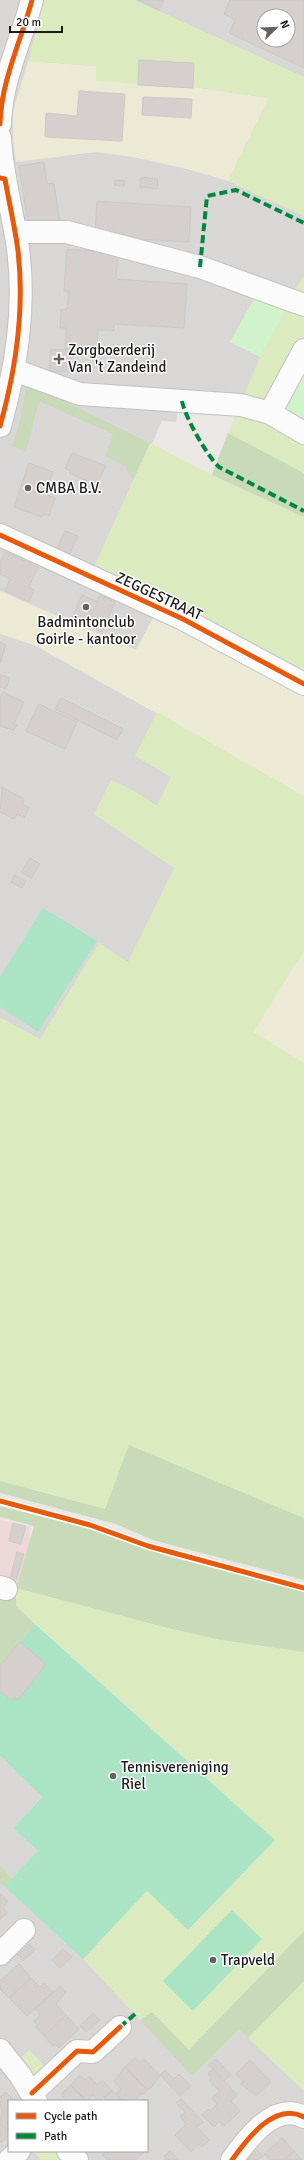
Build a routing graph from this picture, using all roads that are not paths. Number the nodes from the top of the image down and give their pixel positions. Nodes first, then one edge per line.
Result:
1 (32, 0) edge
2 (1, 100) edge
3 (0, 124) edge
4 (0, 138) edge
5 (2, 178) edge
6 (16, 232) junction
7 (304, 305) edge
8 (304, 350) edge
9 (14, 370) junction
10 (270, 413) junction
11 (0, 426) edge
12 (304, 433) edge
13 (0, 535) edge
14 (304, 684) edge
15 (24, 1930) dead end
16 (0, 1954) edge
17 (120, 2027) dead end
18 (0, 2050) edge
19 (34, 2097) edge
20 (304, 2117) edge
21 (18, 2152) edge
22 (69, 2152) edge
23 (9, 2160) edge
24 (77, 2160) edge
25 (232, 2160) edge

1 - 2 street
2 - 3 street
4 - 5 street
5 - 6 street
6 - 7 street
6 - 9 street
8 - 10 street
9 - 10 street
9 - 11 street
10 - 12 street
13 - 14 street, ZEGGESTRAAT
15 - 16 street
17 - 19 street
18 - 19 street
20 - 25 street
21 - 23 street
22 - 24 street

